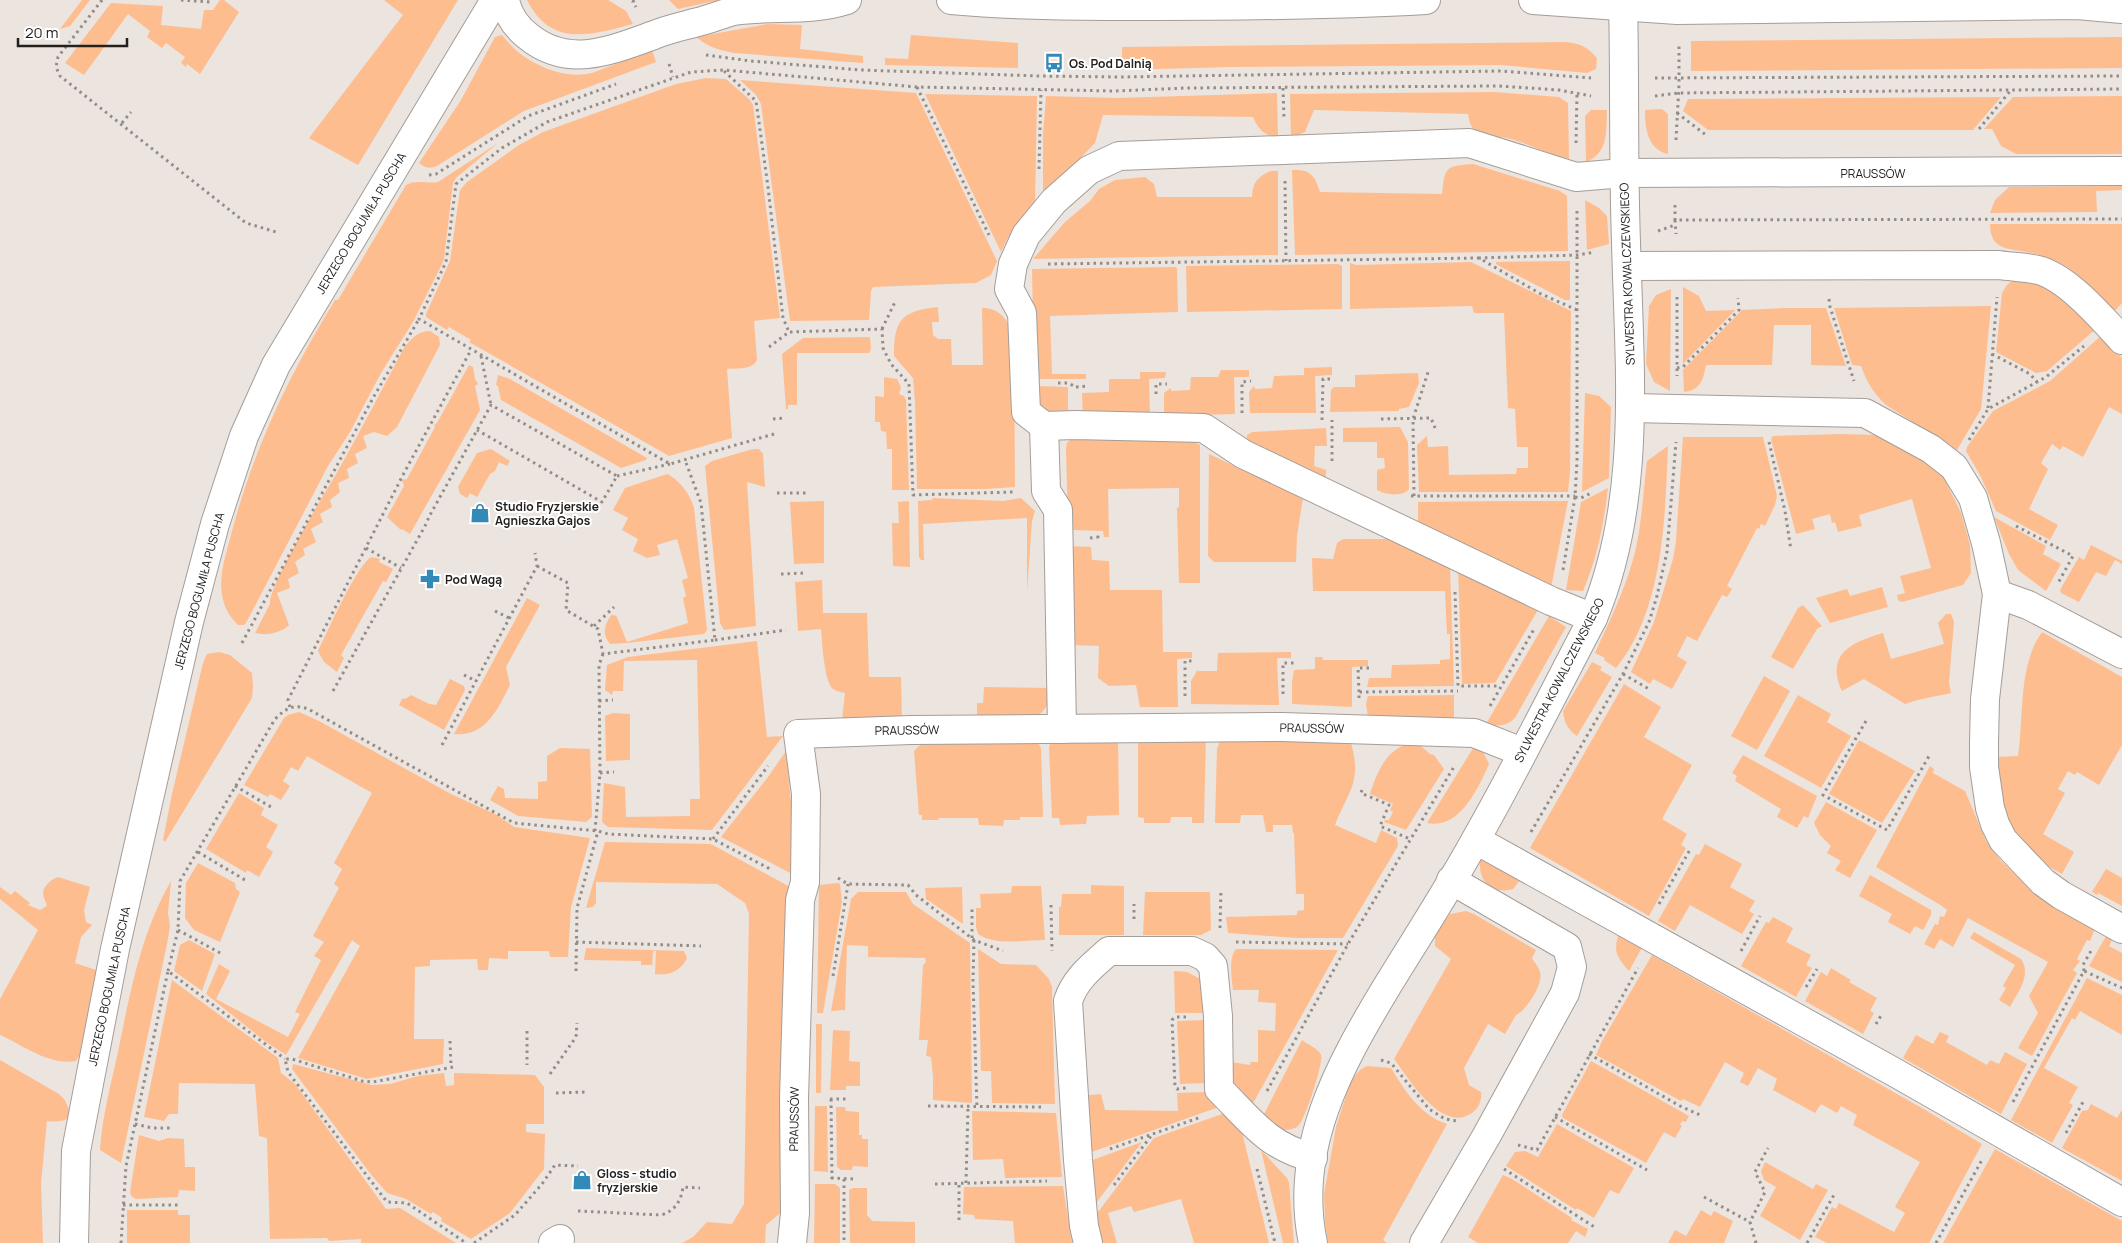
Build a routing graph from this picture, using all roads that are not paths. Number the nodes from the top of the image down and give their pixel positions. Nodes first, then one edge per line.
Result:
1 (495, 0) edge
2 (505, 0) edge
3 (847, 0) edge
4 (952, 0) edge
5 (1426, 0) edge
6 (1533, 0) edge
7 (2088, 3) edge
8 (1624, 4) edge
9 (2122, 9) edge
10 (2122, 171) edge
11 (1624, 173) junction
12 (1627, 266) junction
13 (2115, 332) edge
14 (1631, 408) junction
15 (1044, 426) junction
16 (1997, 594) junction
17 (1593, 618) junction
18 (2122, 654) edge
19 (1062, 729) junction
20 (1522, 752) junction
21 (1476, 840) junction
22 (1451, 880) junction
23 (2122, 929) edge
24 (1313, 1158) junction
25 (2122, 1202) edge
26 (74, 1243) edge
27 (792, 1243) edge
28 (1088, 1243) edge
29 (1313, 1243) edge
30 (1424, 1243) edge

1 - 26 street, JERZEGO BOGUMIŁA PUSCHA
2 - 3 street
4 - 5 street
6 - 8 street
7 - 8 street
7 - 9 street
8 - 11 street, SYLWESTRA KOWALCZEWSKIEGO
10 - 11 street, PRAUSSÓW
11 - 12 street, SYLWESTRA KOWALCZEWSKIEGO
11 - 15 street, PRAUSSÓW
12 - 13 street
12 - 14 street, SYLWESTRA KOWALCZEWSKIEGO
14 - 16 street
14 - 17 street, SYLWESTRA KOWALCZEWSKIEGO
15 - 17 street
15 - 19 street
16 - 18 street
16 - 23 street
17 - 20 street, SYLWESTRA KOWALCZEWSKIEGO
19 - 20 street, PRAUSSÓW
19 - 27 street, PRAUSSÓW
20 - 21 street, SYLWESTRA KOWALCZEWSKIEGO
21 - 22 street, SYLWESTRA KOWALCZEWSKIEGO
21 - 25 street
22 - 24 street, SYLWESTRA KOWALCZEWSKIEGO
22 - 30 street
24 - 28 street
24 - 29 street, SYLWESTRA KOWALCZEWSKIEGO

